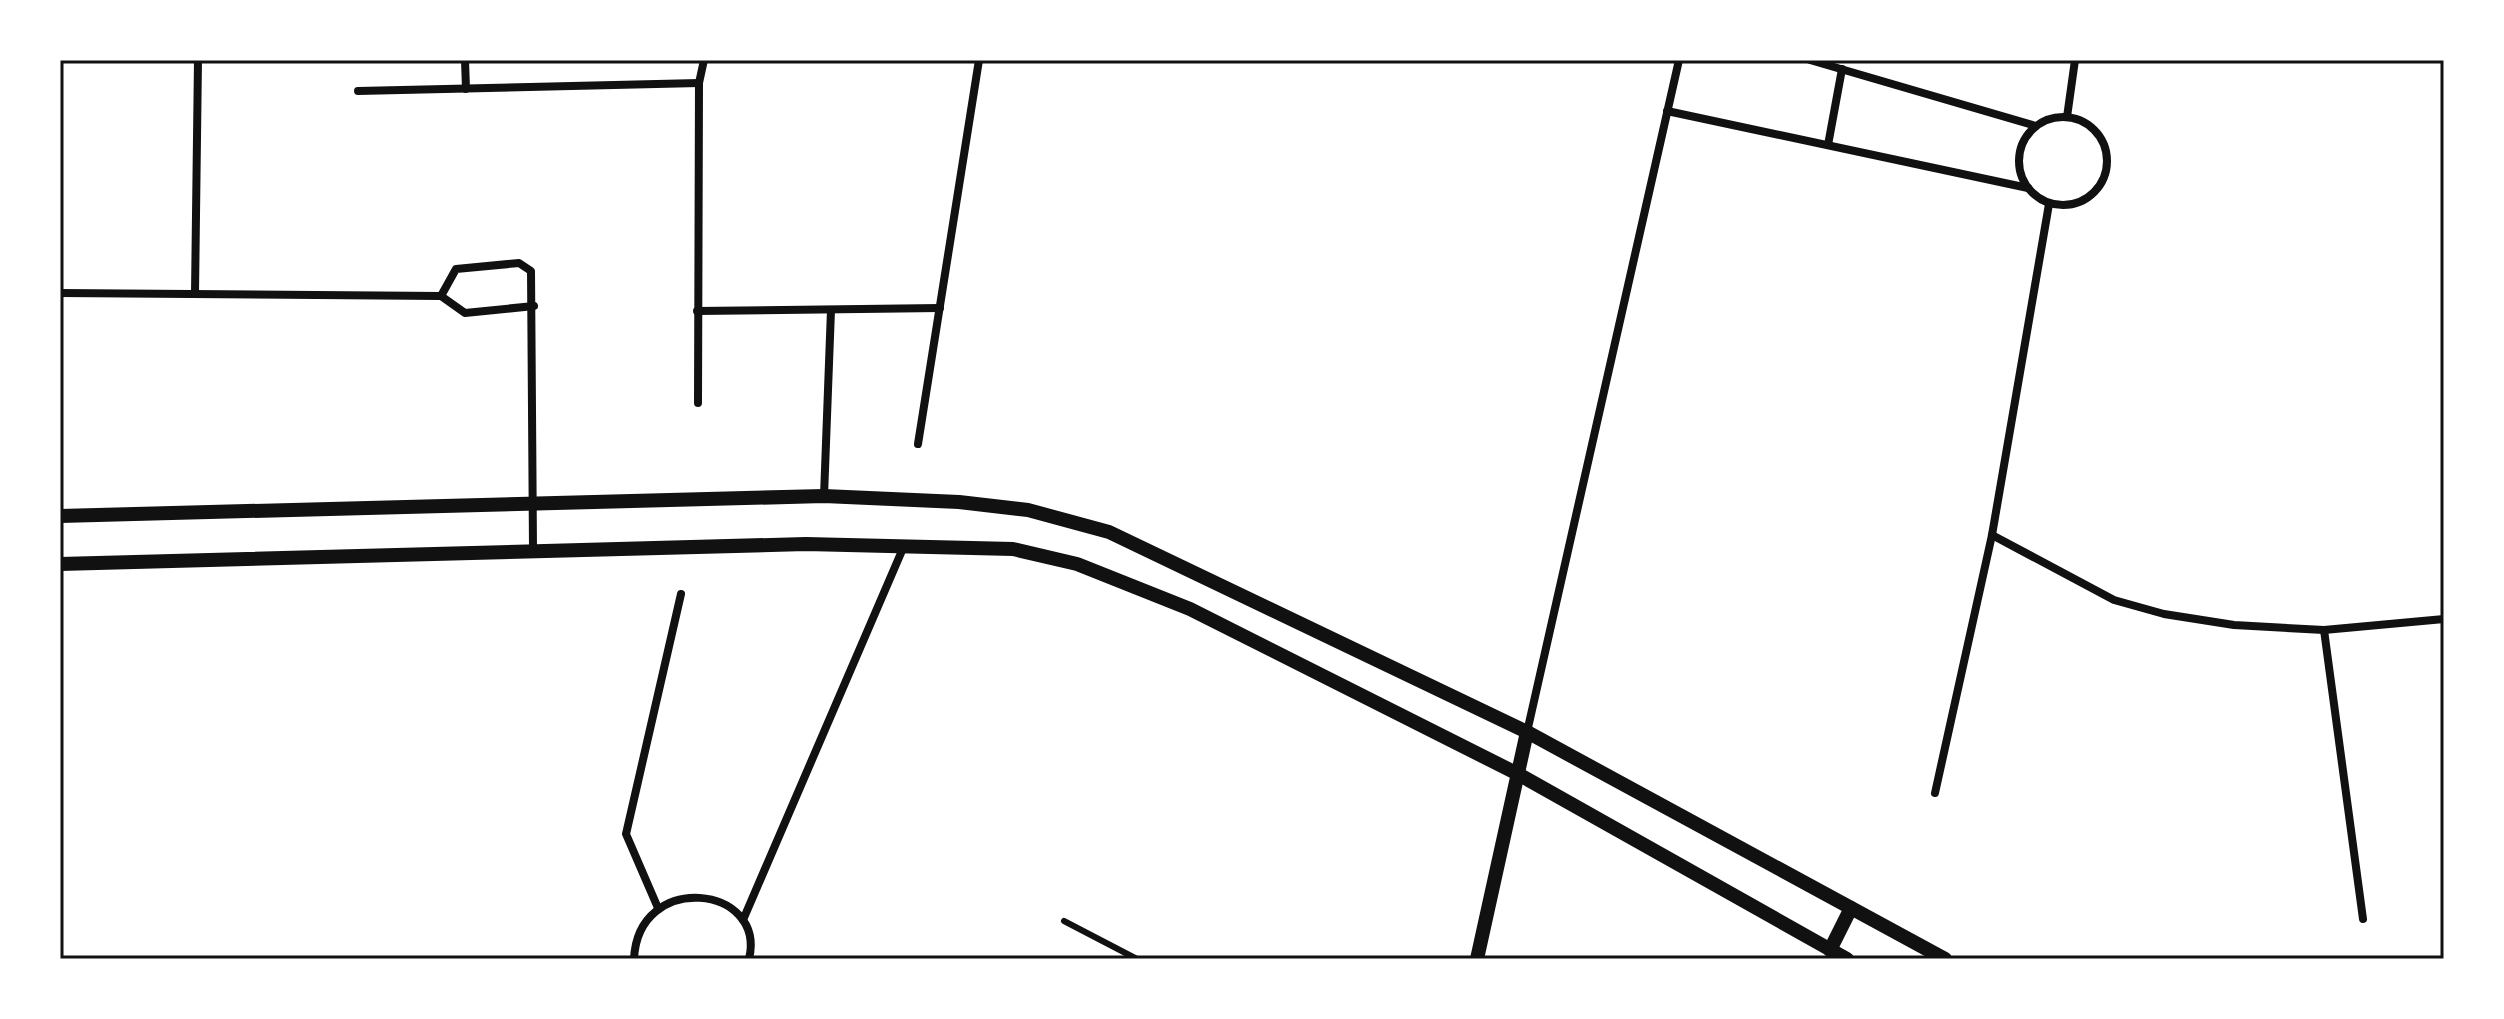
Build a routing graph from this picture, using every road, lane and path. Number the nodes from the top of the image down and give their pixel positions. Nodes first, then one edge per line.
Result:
1 (198, 60) edge
2 (465, 60) edge
3 (704, 60) edge
4 (979, 60) edge
5 (1679, 60) edge
6 (1810, 60) edge
7 (2075, 60) edge
8 (1842, 69) junction
9 (699, 83) junction
10 (466, 89) junction
11 (358, 91) dead end
12 (1667, 111) junction
13 (2067, 117) junction
14 (2036, 126) junction
15 (1828, 145) junction
16 (2028, 188) junction
17 (2049, 204) junction
18 (60, 293) edge
19 (195, 293) junction
20 (441, 296) junction
21 (534, 306) junction
22 (940, 308) junction
23 (831, 310) junction
24 (697, 311) junction
25 (698, 403) dead end
26 (918, 444) dead end
27 (824, 496) junction
28 (535, 502) junction
29 (60, 516) edge
30 (1992, 535) junction
31 (904, 546) junction
32 (533, 549) junction
33 (60, 564) edge
34 (681, 594) dead end
35 (2444, 619) edge
36 (2324, 630) junction
37 (1527, 732) junction
38 (1518, 774) junction
39 (1935, 793) dead end
40 (658, 908) junction
41 (1851, 908) junction
42 (2363, 919) dead end
43 (743, 920) junction
44 (1064, 921) dead end
45 (1830, 950) junction
46 (634, 959) edge
47 (749, 959) edge
48 (1137, 959) edge
49 (1477, 959) edge
50 (1847, 959) edge
51 (1945, 959) edge

1 - 19 street
2 - 10 street
3 - 9 street
4 - 22 street
5 - 12 street
6 - 8 street
7 - 13 street
8 - 14 street
8 - 15 street
9 - 10 street
9 - 24 street
10 - 11 street
12 - 15 street
12 - 37 street
13 - 14 street
13 - 17 street
14 - 16 street
15 - 16 street
16 - 17 street
17 - 30 street
18 - 19 street
19 - 20 street
20 - 21 street
20 - 21 street
21 - 28 street
22 - 23 street
22 - 26 street
23 - 24 street
23 - 27 street
24 - 25 street
27 - 28 street
27 - 37 street
28 - 29 street
28 - 32 street
30 - 36 street
30 - 39 street
31 - 32 street
31 - 38 street
31 - 43 street
32 - 33 street
34 - 40 street
35 - 36 street
36 - 42 street
37 - 38 street
37 - 41 street
38 - 45 street
38 - 49 street
40 - 43 street
40 - 46 street
41 - 45 street
41 - 51 street
43 - 47 street
44 - 48 lane
45 - 50 street

